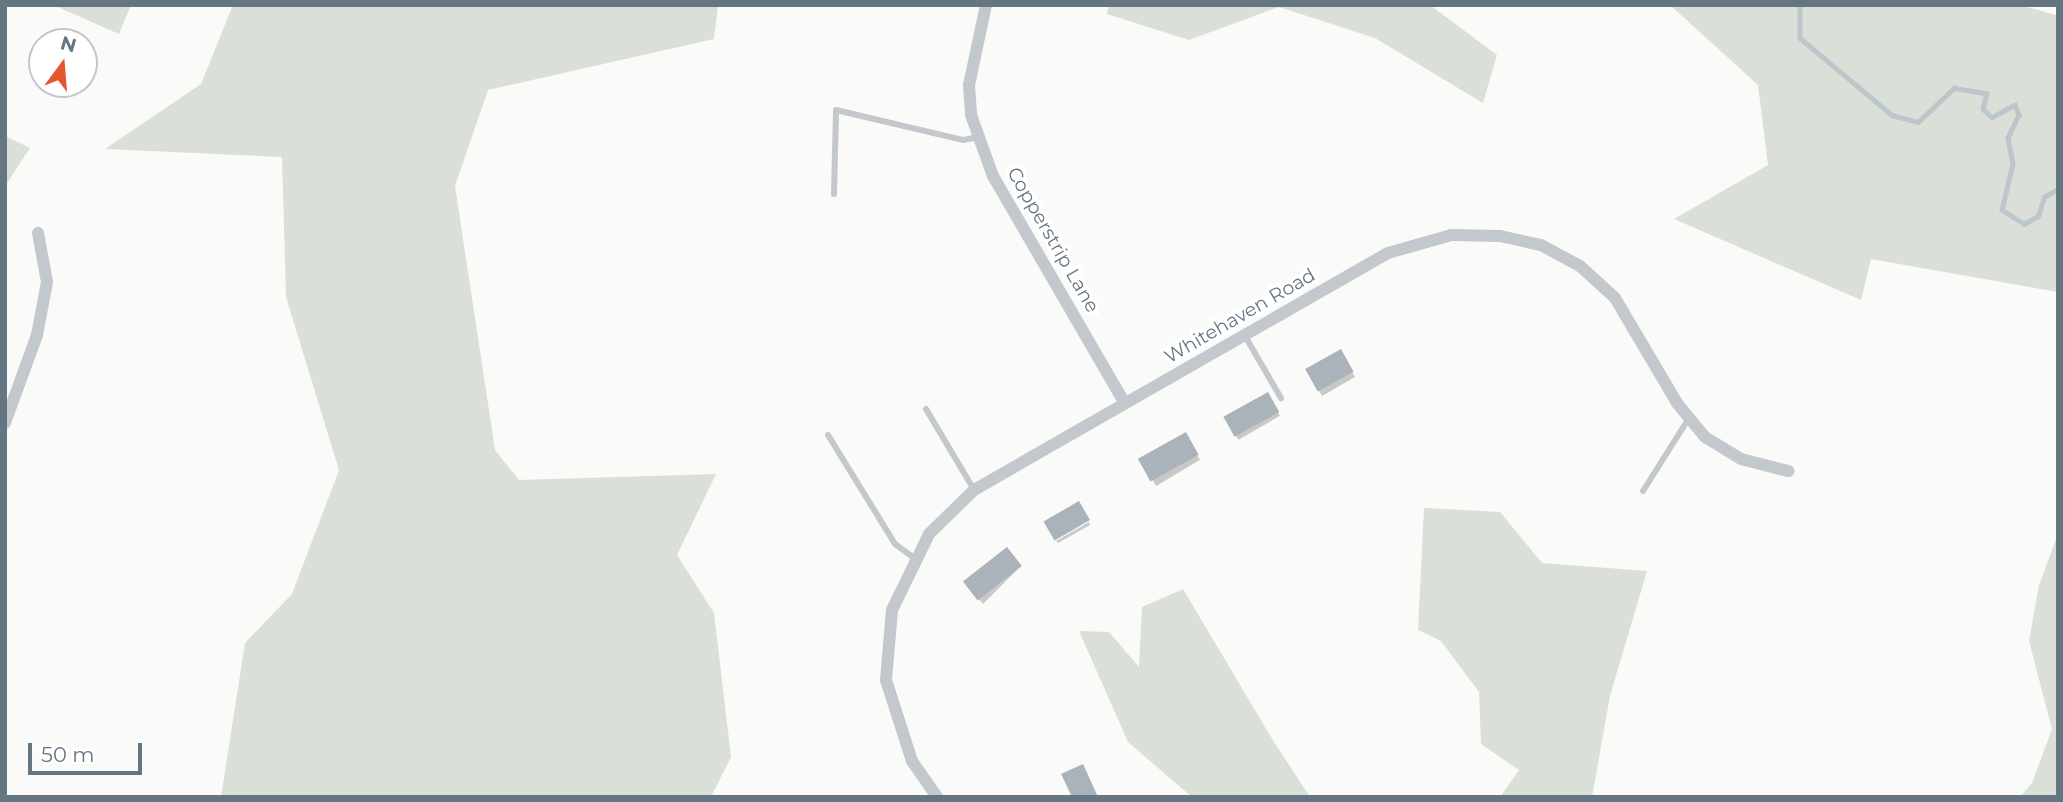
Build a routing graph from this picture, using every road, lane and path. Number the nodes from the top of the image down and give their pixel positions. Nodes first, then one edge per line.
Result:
1 (986, 5) edge
2 (979, 137) junction
3 (834, 194) dead end
4 (38, 233) dead end
5 (1245, 335) junction
6 (1281, 398) dead end
7 (1125, 404) junction
8 (926, 409) dead end
9 (1689, 418) junction
10 (5, 423) edge
11 (828, 435) dead end
12 (1788, 471) dead end
13 (974, 490) junction
14 (1643, 491) dead end
15 (914, 558) junction
16 (937, 797) edge

1 - 2 street, Copperstrip Lane
2 - 3 lane
2 - 7 street, Copperstrip Lane
4 - 10 street
5 - 6 lane
5 - 7 street, Whitehaven Road
5 - 9 street, Whitehaven Road
7 - 13 street, Whitehaven Road
8 - 13 lane
9 - 12 street, Whitehaven Road
9 - 14 lane
11 - 15 lane
13 - 15 street, Whitehaven Road
15 - 16 street, Whitehaven Road

